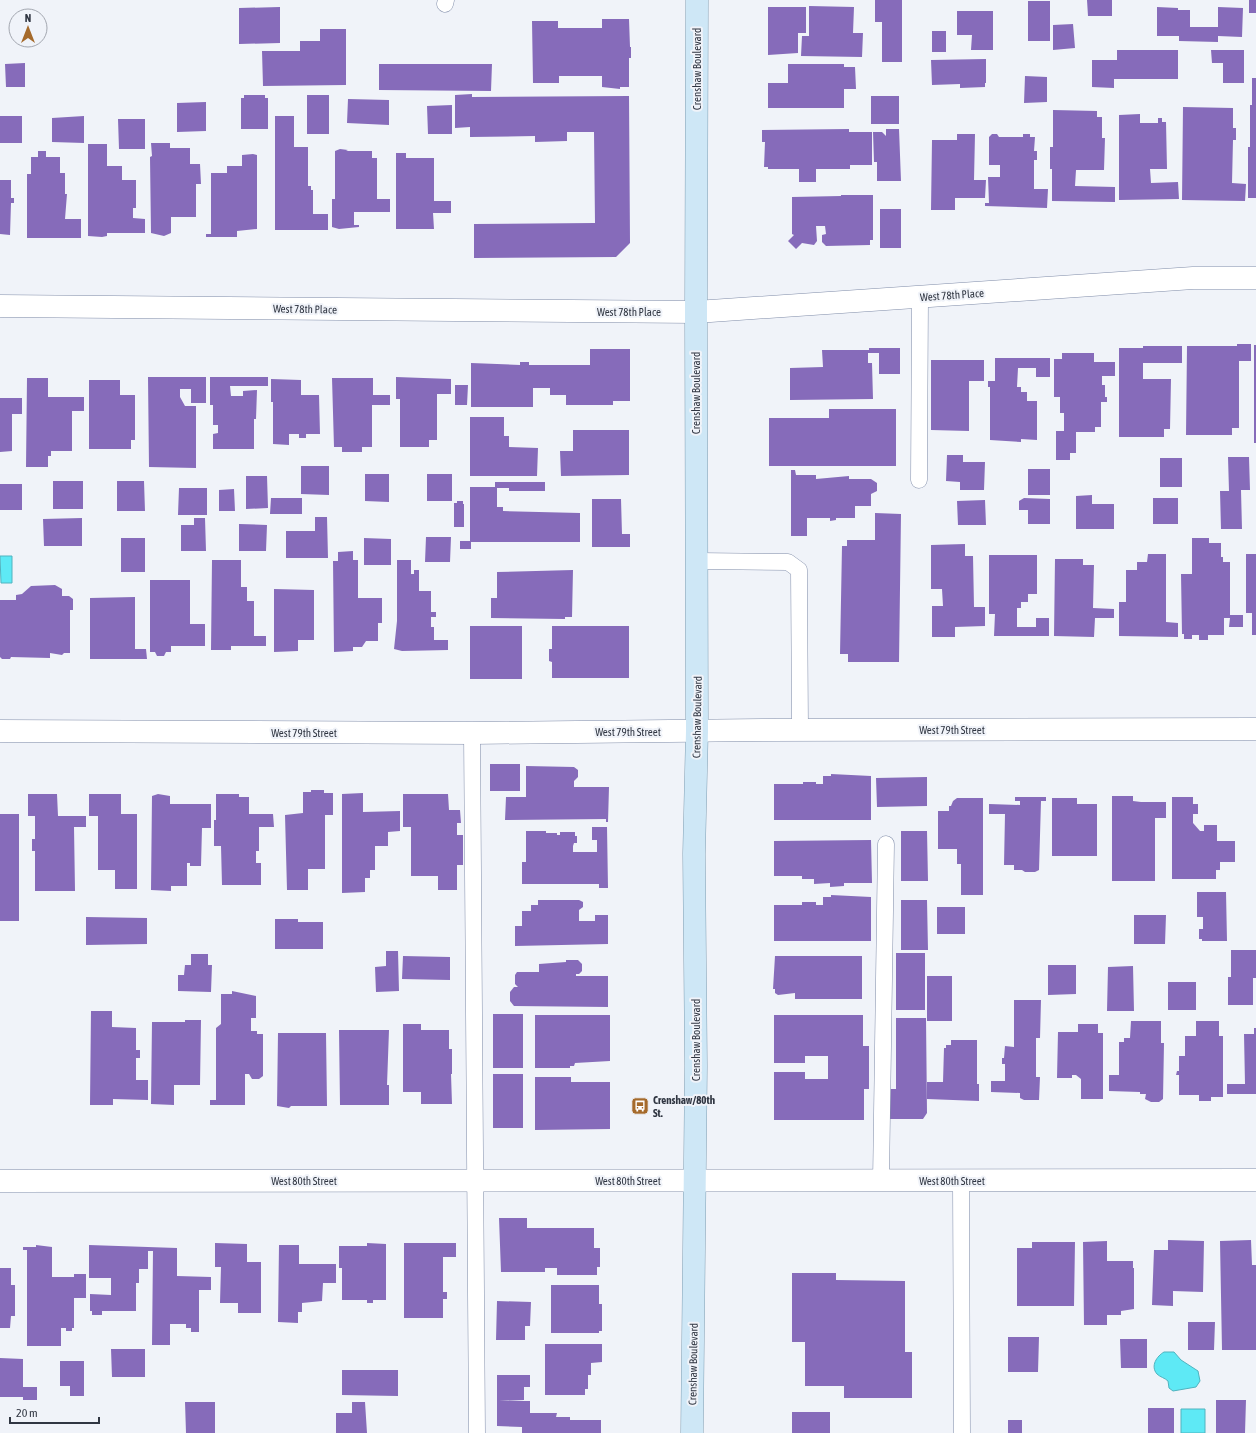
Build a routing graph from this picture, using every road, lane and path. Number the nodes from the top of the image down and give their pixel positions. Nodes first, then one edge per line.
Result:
1 (697, 0) edge
2 (1256, 278) edge
3 (920, 297) junction
4 (0, 306) edge
5 (696, 312) junction
6 (919, 480) dead end
7 (698, 561) junction
8 (1256, 729) edge
9 (800, 730) junction
10 (0, 731) edge
11 (697, 731) junction
12 (472, 733) junction
13 (886, 844) dead end
14 (694, 1180) junction
15 (881, 1180) junction
16 (961, 1180) junction
17 (1256, 1180) edge
18 (0, 1181) edge
19 (476, 1182) junction
20 (476, 1433) edge
21 (692, 1433) edge
22 (962, 1433) edge

1 - 5 main road, Crenshaw Boulevard
2 - 3 street, West 78th Place
3 - 5 street, West 78th Place
3 - 6 lane
4 - 5 street, West 78th Place
5 - 7 main road, Crenshaw Boulevard
7 - 9 lane
7 - 11 main road, Crenshaw Boulevard
8 - 9 street, West 79th Street
9 - 11 street, West 79th Street
10 - 12 street, West 79th Street
11 - 12 street, West 79th Street
11 - 14 main road, Crenshaw Boulevard
12 - 19 lane
13 - 15 lane
14 - 15 street, West 80th Street
14 - 19 street, West 80th Street
14 - 21 main road, Crenshaw Boulevard
15 - 16 street, West 80th Street
16 - 17 street, West 80th Street
16 - 22 lane
18 - 19 street, West 80th Street
19 - 20 lane

